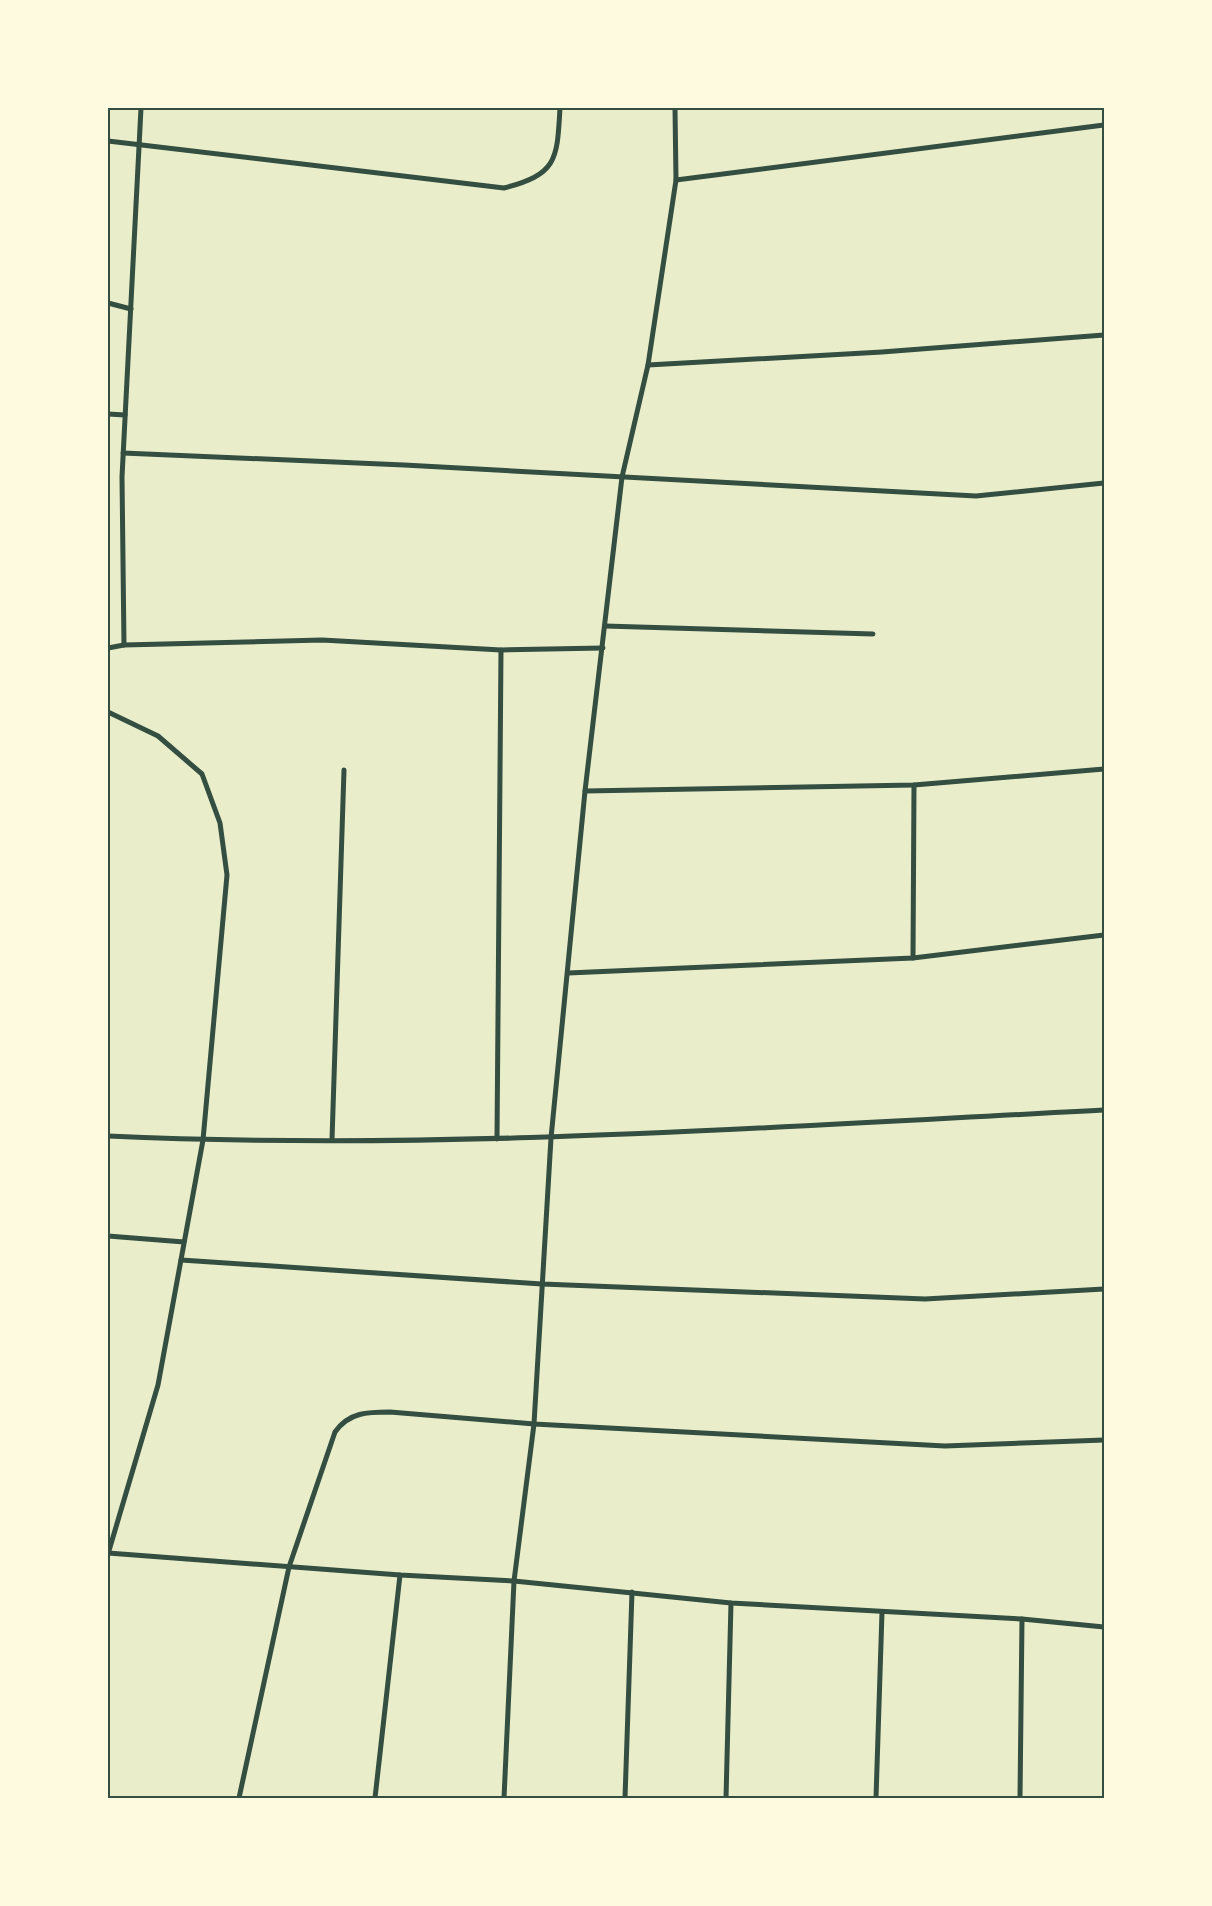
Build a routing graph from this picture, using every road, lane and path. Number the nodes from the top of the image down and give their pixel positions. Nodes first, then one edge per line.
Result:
1 (141, 108) edge
2 (560, 108) edge
3 (674, 108) edge
4 (1104, 125) edge
5 (108, 141) edge
6 (139, 146) junction
7 (676, 180) junction
8 (108, 303) edge
9 (131, 309) junction
10 (1104, 335) edge
11 (648, 365) junction
12 (108, 414) edge
13 (125, 415) junction
14 (123, 453) junction
15 (622, 477) junction
16 (1104, 483) edge
17 (605, 626) junction
18 (873, 634) dead end
19 (124, 645) junction
20 (108, 648) edge
21 (603, 648) junction
22 (501, 650) junction
23 (108, 712) edge
24 (1104, 768) edge
25 (344, 770) dead end
26 (914, 785) junction
27 (585, 791) junction
28 (1104, 935) edge
29 (913, 958) junction
30 (568, 973) junction
31 (1104, 1110) edge
32 (108, 1136) edge
33 (551, 1138) junction
34 (497, 1139) junction
35 (203, 1140) junction
36 (332, 1140) junction
37 (108, 1236) edge
38 (184, 1242) junction
39 (181, 1260) junction
40 (542, 1284) junction
41 (1104, 1289) edge
42 (534, 1424) junction
43 (1104, 1440) edge
44 (108, 1554) edge
45 (289, 1567) junction
46 (400, 1575) junction
47 (514, 1581) junction
48 (632, 1592) junction
49 (731, 1603) junction
50 (882, 1612) junction
51 (1022, 1619) junction
52 (1104, 1627) edge
53 (239, 1798) edge
54 (375, 1798) edge
55 (504, 1798) edge
56 (625, 1798) edge
57 (726, 1798) edge
58 (876, 1798) edge
59 (1020, 1798) edge

1 - 6 street
2 - 6 street
3 - 7 street
4 - 7 street
5 - 6 street
6 - 9 street
7 - 11 street
8 - 9 street
9 - 13 street
10 - 11 street
11 - 15 street
12 - 13 street
13 - 14 street
14 - 15 street
14 - 19 street
15 - 16 street
15 - 17 street
17 - 18 street
17 - 21 street
19 - 20 street
19 - 22 street
21 - 22 street
21 - 27 street
22 - 34 street
23 - 35 street
24 - 26 street
25 - 36 street
26 - 27 street
26 - 29 street
27 - 30 street
28 - 29 street
29 - 30 street
30 - 33 street
31 - 33 street
32 - 35 street
33 - 34 street
33 - 40 street
34 - 36 street
35 - 36 street
35 - 38 street
37 - 38 street
38 - 39 street
39 - 40 street
39 - 44 street
40 - 41 street
40 - 42 street
42 - 43 street
42 - 45 street
42 - 47 street
44 - 45 street
45 - 46 street
45 - 53 street
46 - 47 street
46 - 54 street
47 - 48 street
47 - 55 street
48 - 49 street
48 - 56 street
49 - 50 street
49 - 57 street
50 - 51 street
50 - 58 street
51 - 52 street
51 - 59 street

